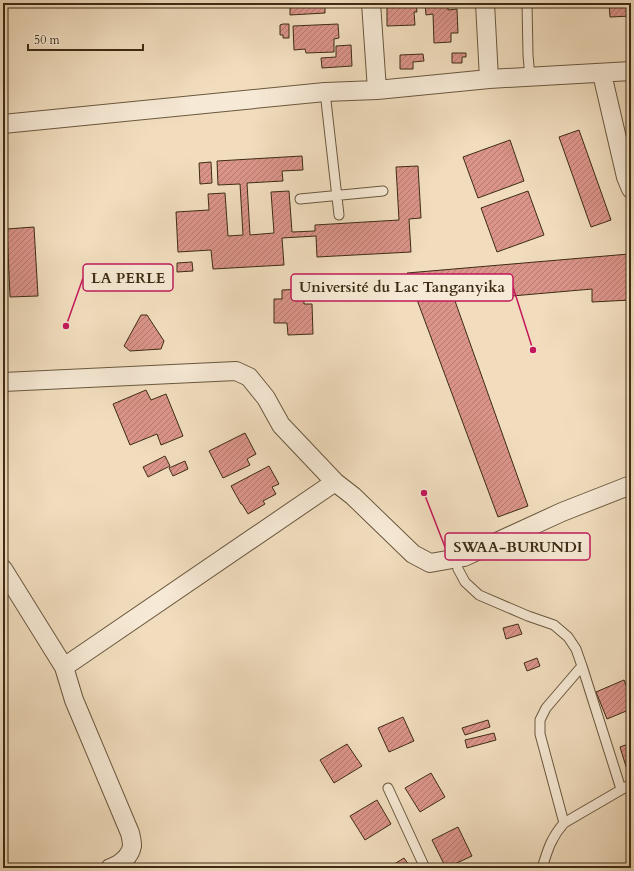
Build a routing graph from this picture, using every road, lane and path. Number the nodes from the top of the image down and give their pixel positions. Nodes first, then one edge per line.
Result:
1 (371, 3) edge
2 (484, 3) edge
3 (527, 3) edge
4 (631, 71) edge
5 (602, 74) junction
6 (530, 78) junction
7 (489, 80) junction
8 (377, 90) junction
9 (325, 92) junction
10 (3, 124) edge
11 (624, 140) edge
12 (631, 189) edge
13 (383, 191) dead end
14 (335, 194) junction
15 (300, 199) dead end
16 (339, 215) dead end
17 (3, 382) edge
18 (335, 482) junction
19 (631, 485) edge
20 (456, 559) junction
21 (3, 569) edge
22 (582, 666) junction
23 (64, 668) junction
24 (631, 784) edge
25 (388, 788) dead end
26 (621, 789) junction
27 (564, 823) junction
28 (110, 868) edge
29 (425, 868) edge
30 (542, 868) edge

1 - 8 street
2 - 7 street
3 - 6 lane
4 - 5 street
5 - 6 street
5 - 11 street
6 - 7 street
7 - 8 street
8 - 9 street
9 - 10 street
9 - 14 lane
11 - 12 street
13 - 14 lane
14 - 15 lane
14 - 16 lane
17 - 18 street
18 - 20 street
18 - 23 street
19 - 20 street
20 - 22 lane
21 - 23 street
22 - 26 lane
22 - 27 lane
23 - 28 street
24 - 26 lane
25 - 29 lane
26 - 27 lane
27 - 30 lane

